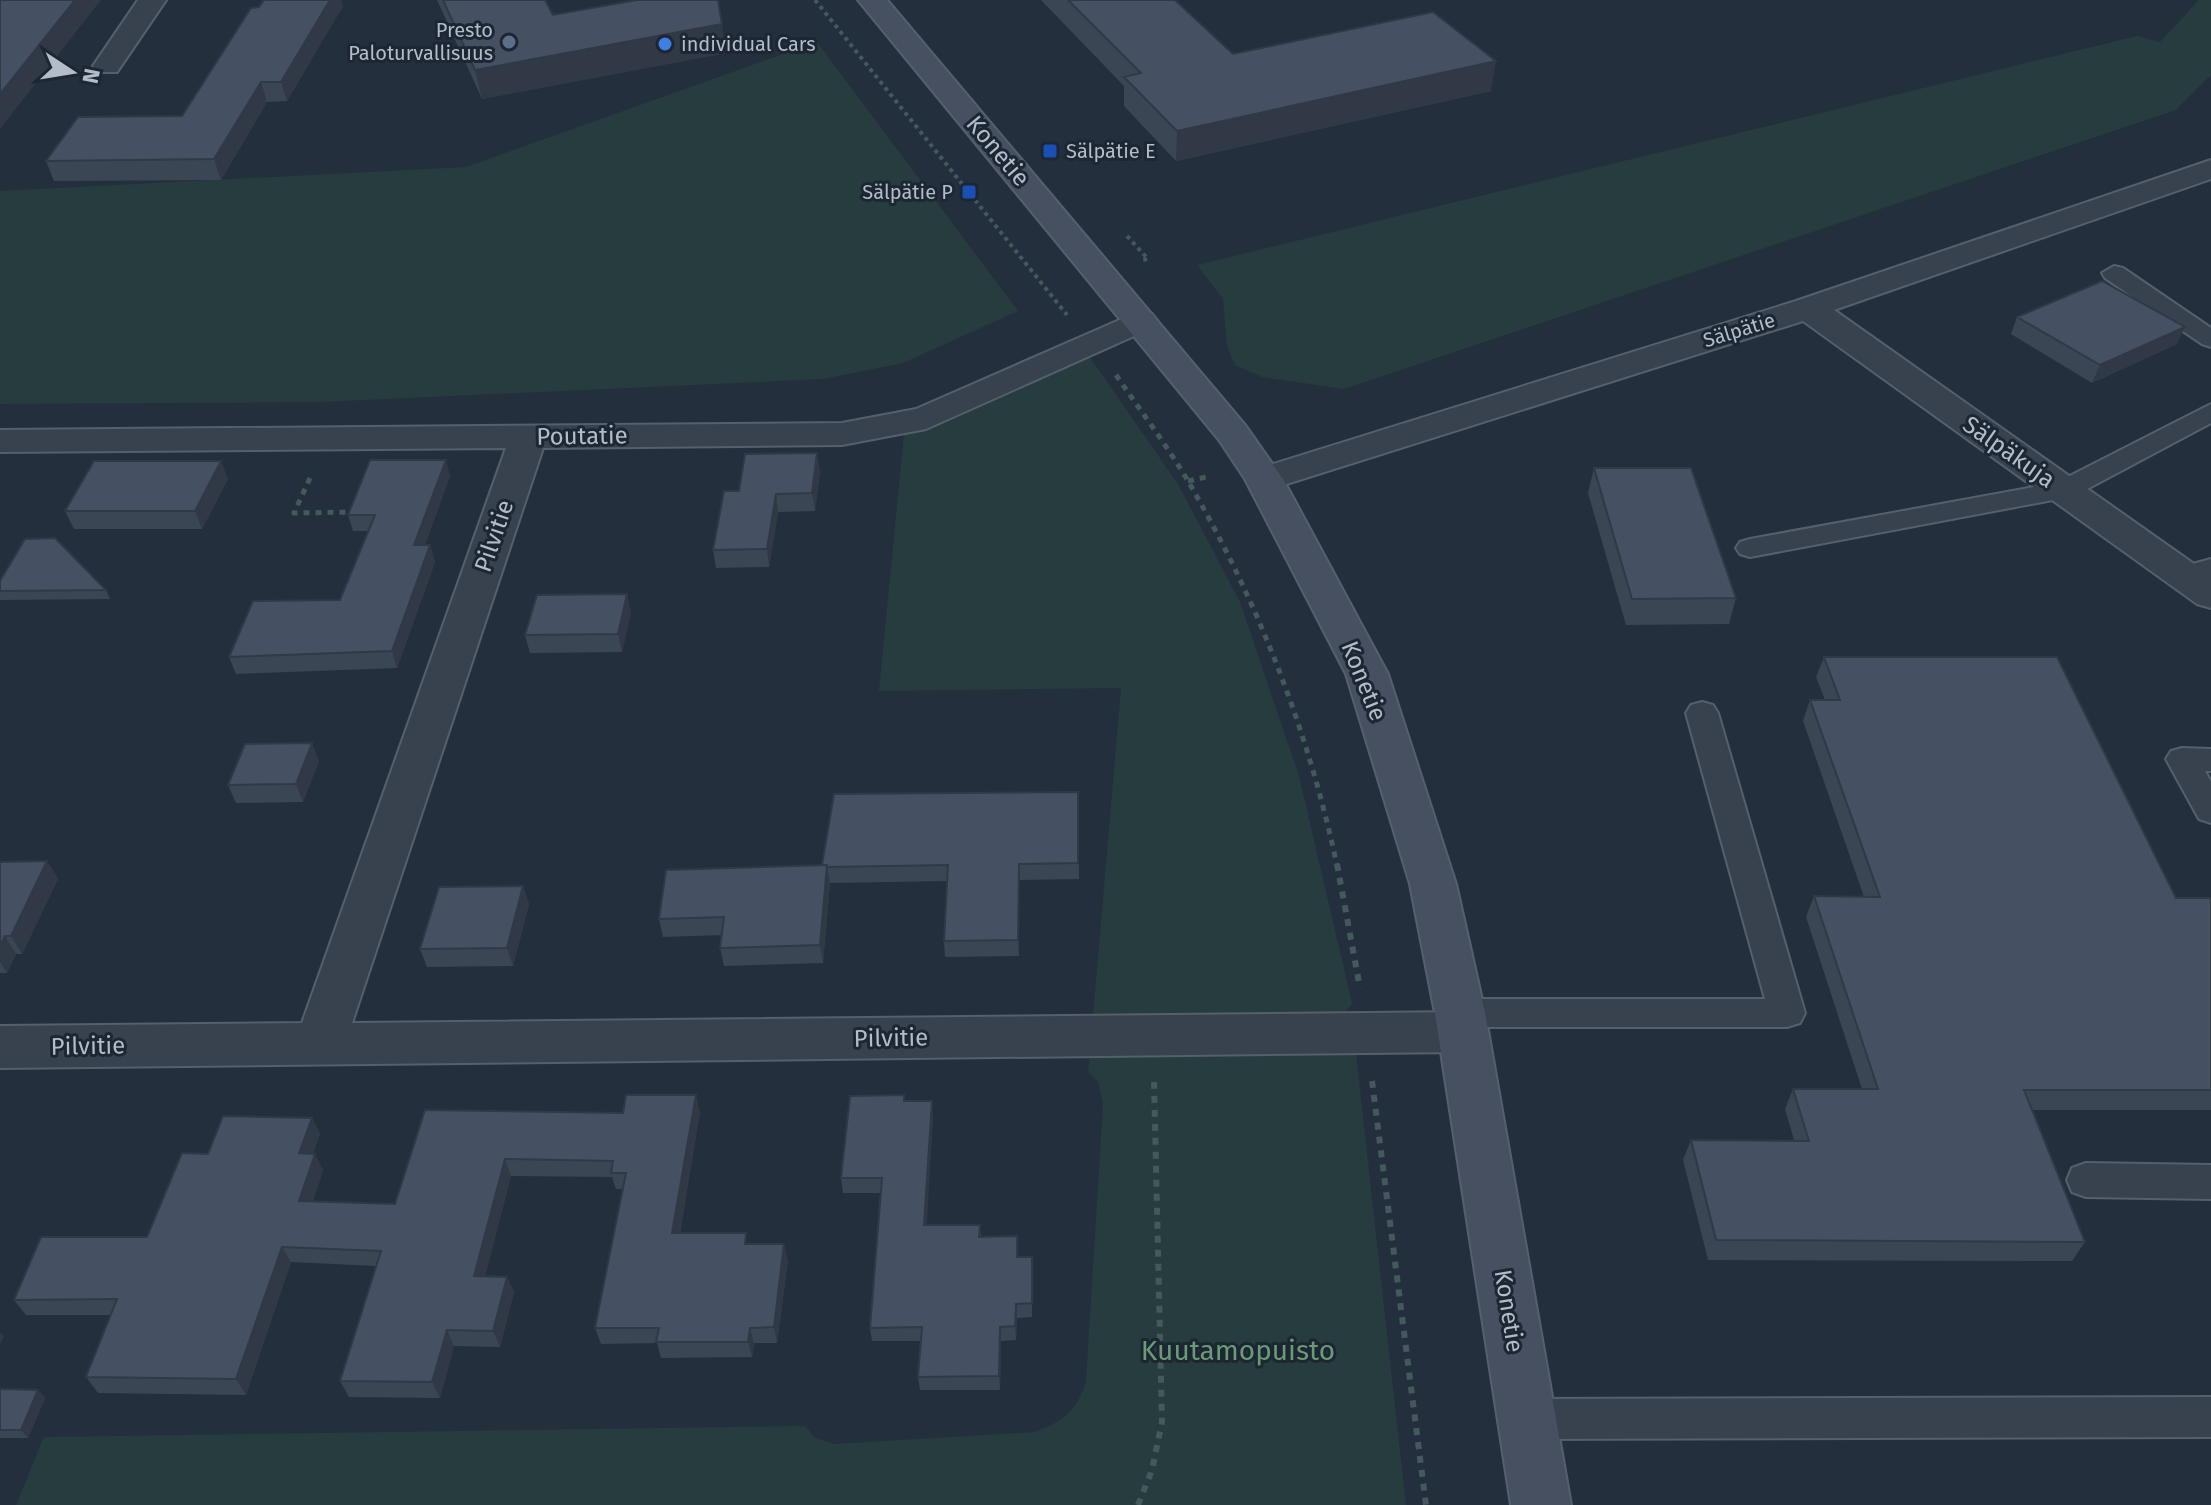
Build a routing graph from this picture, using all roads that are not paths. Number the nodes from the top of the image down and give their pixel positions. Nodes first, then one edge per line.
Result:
1 (152, 0) edge
2 (872, 0) edge
3 (107, 66) dead end
4 (2211, 169) edge
5 (2114, 273) dead end
6 (1808, 308) junction
7 (1140, 321) junction
8 (2211, 339) edge
9 (2211, 412) edge
10 (528, 437) junction
11 (0, 441) edge
12 (1264, 479) junction
13 (2064, 490) junction
14 (1750, 548) dead end
15 (2202, 580) edge
16 (1702, 713) dead end
17 (2211, 760) edge
18 (2211, 811) edge
19 (1461, 1023) junction
20 (320, 1043) junction
21 (0, 1047) edge
22 (2086, 1180) dead end
23 (2211, 1182) edge
24 (2211, 1417) edge
25 (1527, 1419) junction
26 (1541, 1505) edge

1 - 3 street
2 - 7 street, Konetie
4 - 6 street, Sälpätie
5 - 8 lane
6 - 12 street, Sälpätie
6 - 13 street, Sälpäkuja
7 - 10 street, Poutatie
7 - 12 street, Konetie
9 - 13 lane
10 - 11 street, Poutatie
10 - 20 street, Pilvitie
12 - 19 street, Konetie
13 - 14 lane
13 - 15 street, Sälpäkuja
16 - 19 lane
17 - 18 lane
19 - 20 street, Pilvitie
19 - 25 street, Konetie
20 - 21 street, Pilvitie
22 - 23 lane
24 - 25 lane
25 - 26 street, Konetie

